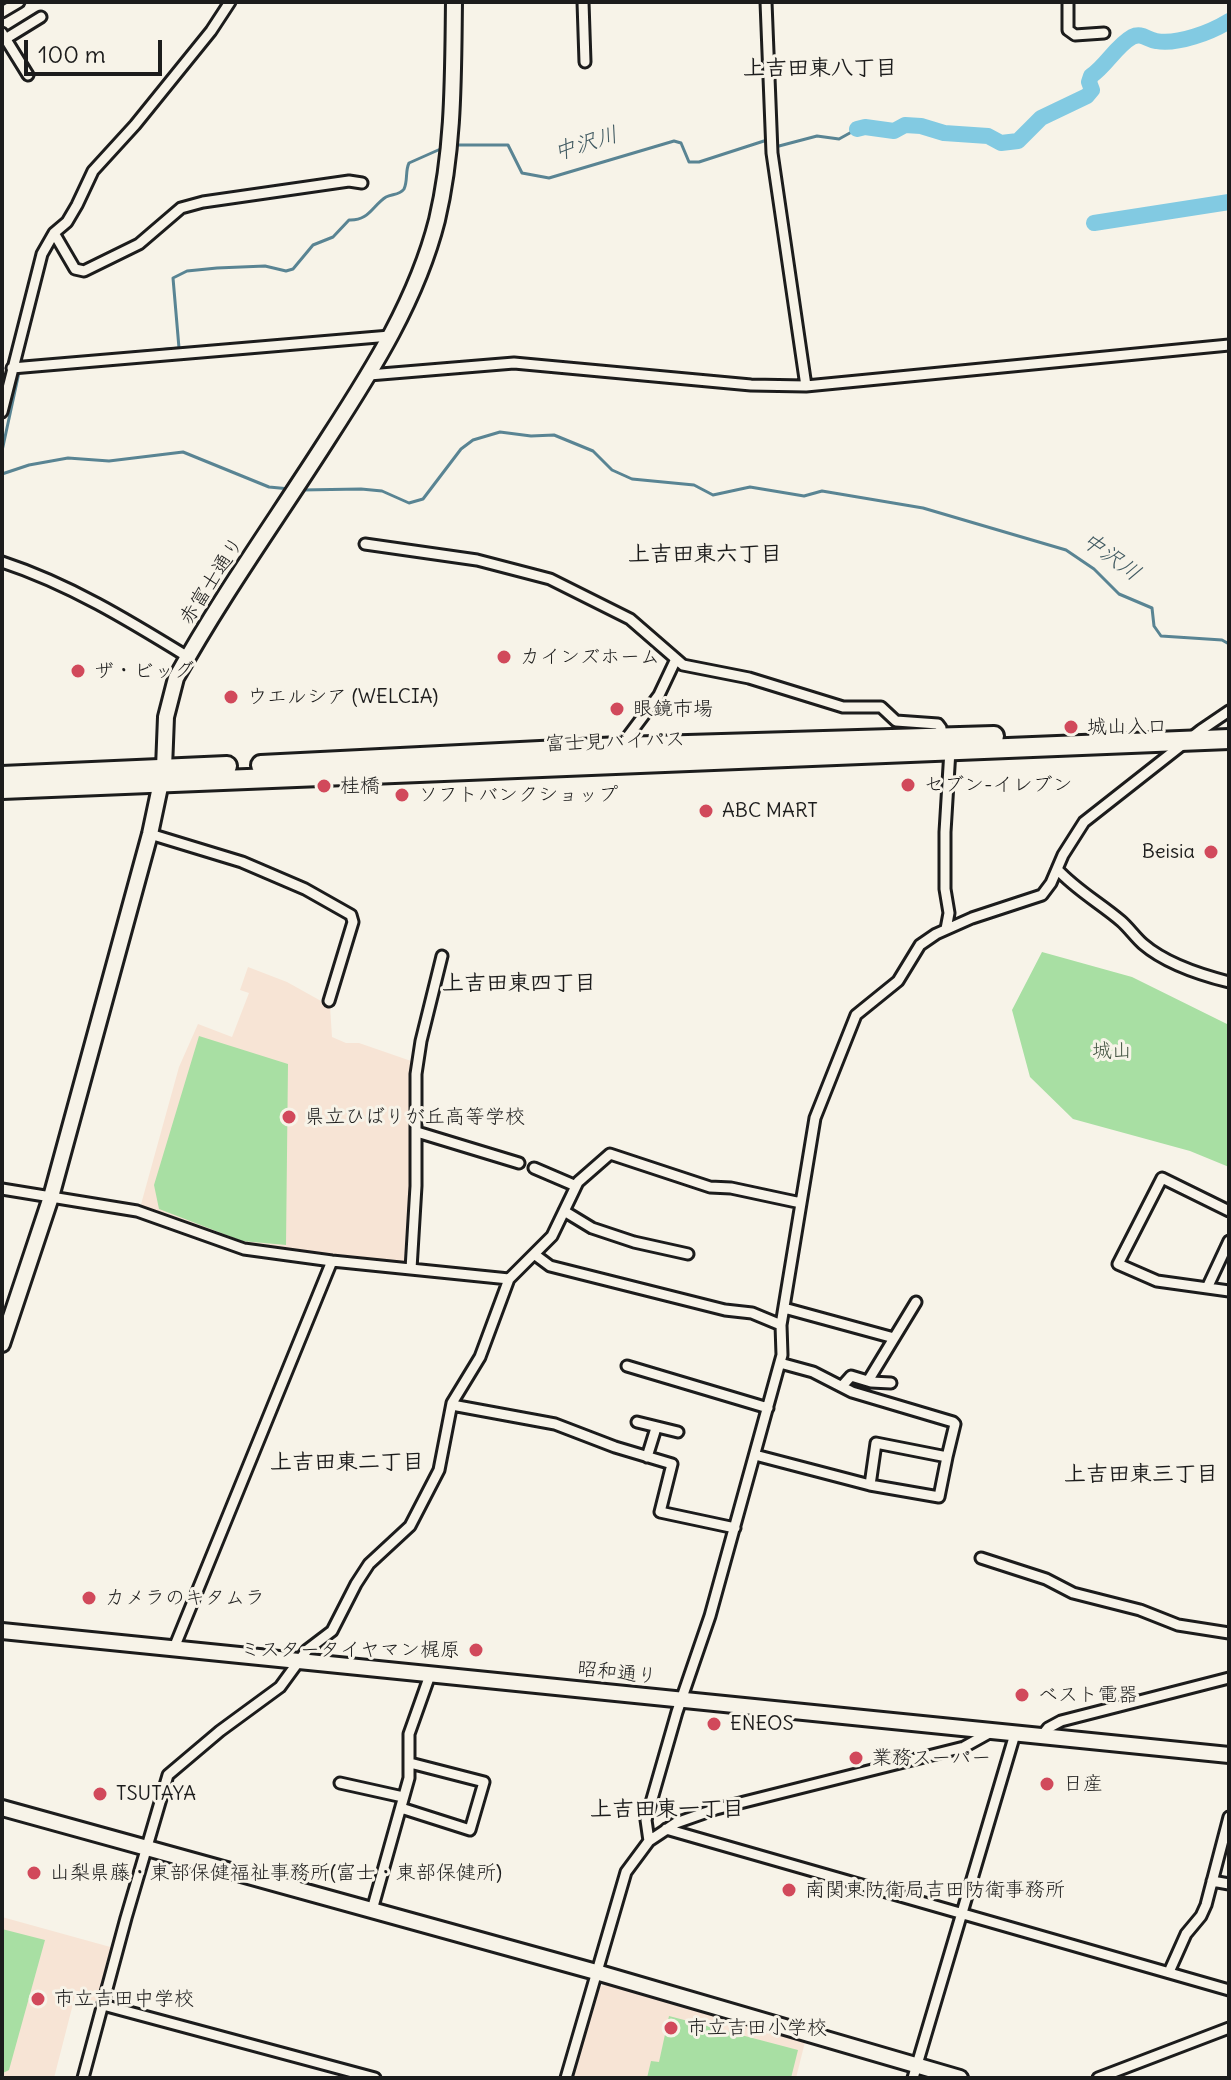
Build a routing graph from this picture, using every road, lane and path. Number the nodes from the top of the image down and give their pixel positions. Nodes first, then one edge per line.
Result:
1 (19, 2) edge
2 (230, 2) edge
3 (454, 2) edge
4 (583, 2) edge
5 (766, 2) edge
6 (1068, 2) edge
7 (2, 12) edge
8 (41, 17) dead end
9 (1104, 33) dead end
10 (3, 38) edge
11 (585, 62) dead end
12 (28, 75) dead end
13 (362, 183) dead end
14 (54, 233) junction
15 (390, 336) junction
16 (1229, 345) edge
17 (12, 368) junction
18 (369, 375) junction
19 (806, 386) junction
20 (2, 412) edge
21 (365, 544) dead end
22 (2, 562) edge
23 (188, 657) junction
24 (676, 659) junction
25 (1229, 711) edge
26 (1229, 729) edge
27 (1194, 736) junction
28 (1229, 739) edge
29 (946, 744) junction
30 (620, 747) junction
31 (162, 775) junction
32 (2, 776) edge
33 (2, 789) edge
34 (150, 834) junction
35 (1057, 869) junction
36 (946, 929) junction
37 (442, 956) dead end
38 (1229, 982) edge
39 (329, 1001) dead end
40 (417, 1132) junction
41 (519, 1163) dead end
42 (534, 1168) dead end
43 (576, 1186) junction
44 (2, 1189) edge
45 (51, 1197) junction
46 (801, 1203) junction
47 (564, 1211) junction
48 (1229, 1211) edge
49 (1229, 1241) edge
50 (534, 1254) junction
51 (688, 1254) dead end
52 (332, 1261) junction
53 (411, 1269) junction
54 (509, 1279) junction
55 (1207, 1288) junction
56 (1229, 1291) edge
57 (916, 1302) dead end
58 (784, 1308) junction
59 (781, 1325) junction
60 (894, 1338) junction
61 (2, 1344) edge
62 (780, 1363) junction
63 (627, 1366) dead end
64 (868, 1381) junction
65 (891, 1383) dead end
66 (843, 1385) junction
67 (452, 1405) junction
68 (768, 1408) junction
69 (637, 1422) dead end
70 (656, 1428) junction
71 (678, 1432) dead end
72 (755, 1455) junction
73 (647, 1457) junction
74 (947, 1457) junction
75 (870, 1485) junction
76 (735, 1528) junction
77 (981, 1558) dead end
78 (2, 1631) edge
79 (1229, 1633) edge
80 (174, 1648) junction
81 (300, 1661) junction
82 (430, 1675) junction
83 (1229, 1678) edge
84 (681, 1700) junction
85 (991, 1732) junction
86 (1015, 1734) junction
87 (1041, 1737) junction
88 (1229, 1755) edge
89 (410, 1763) junction
90 (340, 1783) dead end
91 (403, 1797) junction
92 (2, 1808) edge
93 (401, 1808) junction
94 (1229, 1817) edge
95 (666, 1829) junction
96 (649, 1841) junction
97 (148, 1847) junction
98 (1212, 1881) junction
99 (1229, 1884) edge
100 (372, 1910) junction
101 (961, 1912) junction
102 (596, 1972) junction
103 (1169, 1972) junction
104 (1229, 1990) edge
105 (103, 2005) junction
106 (1229, 2028) edge
107 (914, 2072) edge
108 (83, 2078) edge
109 (375, 2078) edge
110 (566, 2078) edge
111 (960, 2078) edge
112 (1098, 2078) edge

1 - 7 street
2 - 14 street
3 - 15 street, 赤富士通り
4 - 11 street
5 - 19 street
6 - 9 street
8 - 10 street
10 - 12 street
13 - 14 street
14 - 17 street
15 - 17 street
15 - 18 street, 赤富士通り
16 - 19 street
17 - 20 street
18 - 19 street
18 - 23 street, 赤富士通り
21 - 24 street
22 - 23 street
23 - 31 street, 赤富士通り
24 - 29 street
24 - 30 street
25 - 27 street
26 - 27 highway, 富士見バイパス
27 - 28 highway, 富士見バイパス
27 - 29 highway, 富士見バイパス
27 - 35 street
29 - 30 highway, 富士見バイパス
29 - 31 highway, 富士見バイパス
29 - 36 street
30 - 31 highway, 富士見バイパス
31 - 32 highway, 富士見バイパス
31 - 33 highway, 富士見バイパス
31 - 34 street, 赤富士通り
34 - 39 street
34 - 45 street, 赤富士通り
35 - 36 street
35 - 38 street
36 - 46 street
37 - 40 street
40 - 41 street
40 - 53 street
42 - 43 street
43 - 46 street
43 - 47 street
44 - 45 street
45 - 52 street
45 - 61 street, 赤富士通り
46 - 58 street
47 - 50 street
47 - 51 street
48 - 55 street
49 - 55 street
50 - 54 street
50 - 59 street
52 - 53 street
52 - 80 street
53 - 54 street
54 - 67 street
55 - 56 street
57 - 60 street
58 - 59 street
58 - 60 street
59 - 62 street
60 - 64 street
62 - 66 street
62 - 68 street
63 - 68 street
64 - 65 street
64 - 66 street
66 - 74 street
67 - 73 street
67 - 81 street
68 - 72 street
69 - 70 street
70 - 71 street
70 - 73 street
72 - 75 street
72 - 76 street
73 - 76 street
74 - 75 street
74 - 75 street
76 - 84 street
77 - 79 street
78 - 80 street, 昭和通り
80 - 81 street, 昭和通り
81 - 82 street, 昭和通り
81 - 97 street
82 - 84 street, 昭和通り
82 - 89 street
83 - 87 street
84 - 85 street, 昭和通り
84 - 96 street
85 - 86 street, 昭和通り
85 - 95 street
86 - 87 street, 昭和通り
86 - 101 street
87 - 88 street, 昭和通り
89 - 91 street
89 - 93 street
90 - 91 street
91 - 93 street
92 - 97 street
93 - 100 street
94 - 98 street
95 - 96 street
95 - 101 street
96 - 102 street
97 - 100 street
97 - 105 street
98 - 99 street
98 - 103 street
100 - 102 street
101 - 103 street
101 - 107 street
102 - 107 street
102 - 110 street
103 - 104 street
105 - 108 street
105 - 109 street
106 - 112 street
107 - 111 street

